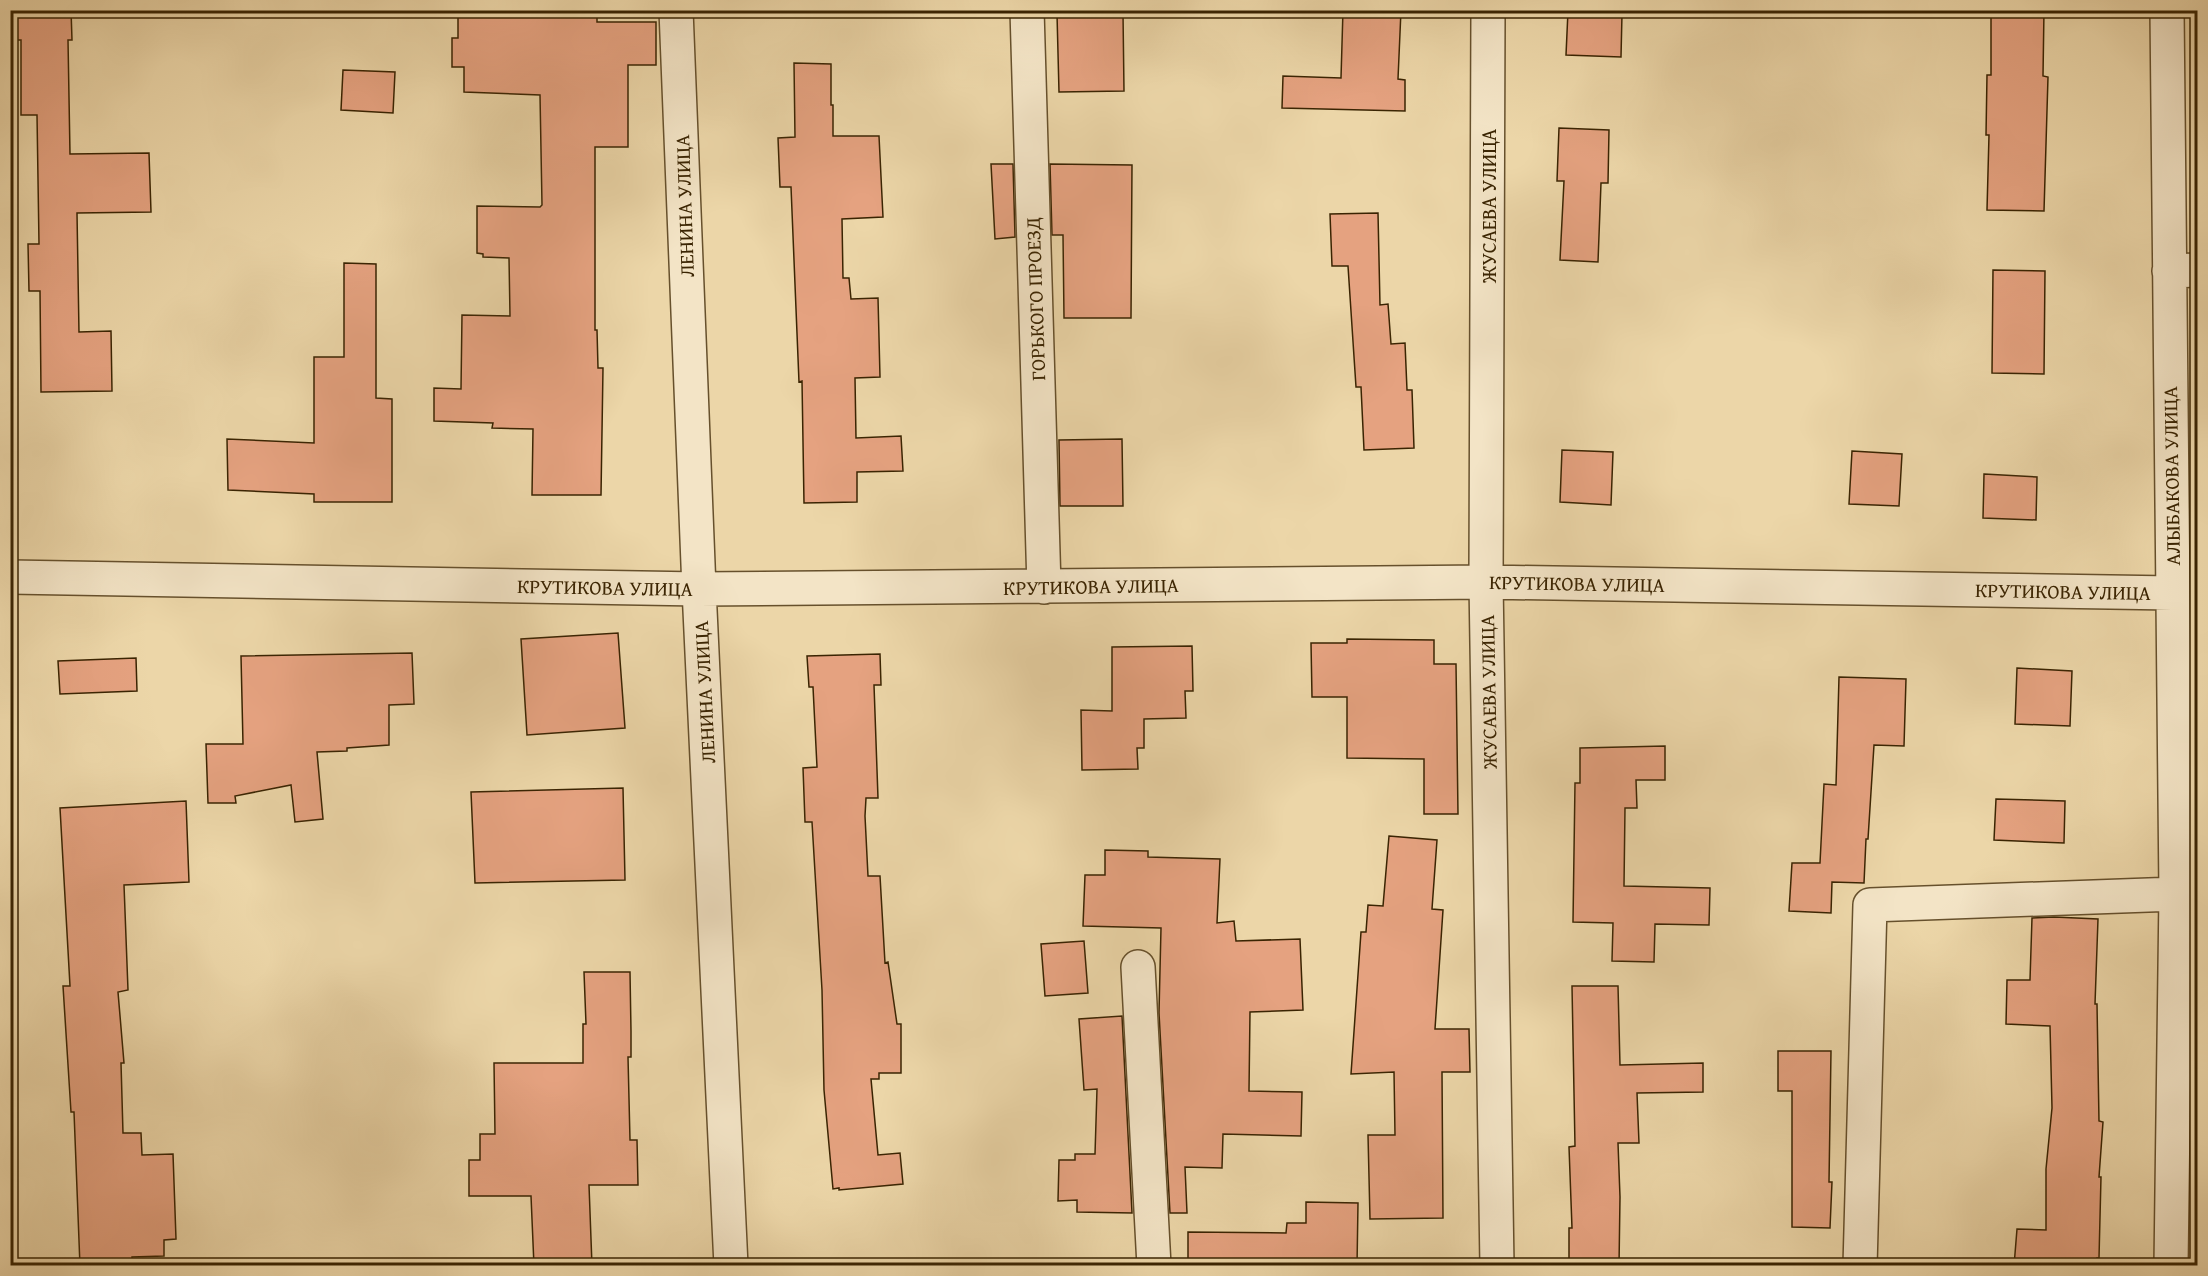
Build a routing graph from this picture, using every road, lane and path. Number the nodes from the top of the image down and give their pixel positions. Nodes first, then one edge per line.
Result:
1 (676, 10) edge
2 (1027, 10) edge
3 (1488, 10) edge
4 (2167, 10) edge
5 (2183, 270) edge
6 (10, 578) edge
7 (1486, 582) junction
8 (1044, 587) junction
9 (699, 589) junction
10 (2172, 593) junction
11 (2176, 894) junction
12 (1138, 967) dead end
13 (731, 1266) edge
14 (1154, 1266) edge
15 (1497, 1266) edge
16 (1860, 1266) edge
17 (2170, 1266) edge

1 - 9 street, ЛЕНИНА УЛИЦА
2 - 8 street, ГОРЬКОГО ПРОЕЗД
3 - 7 street, ЖУСАЕВА УЛИЦА
4 - 5 street, АЛЫБАКОВА УЛИЦА
5 - 10 street, АЛЫБАКОВА УЛИЦА
6 - 9 street, КРУТИКОВА УЛИЦА
7 - 8 street, КРУТИКОВА УЛИЦА
7 - 10 street, КРУТИКОВА УЛИЦА
7 - 15 street, ЖУСАЕВА УЛИЦА
8 - 9 street, КРУТИКОВА УЛИЦА
9 - 13 street, ЛЕНИНА УЛИЦА
10 - 11 street, АЛЫБАКОВА УЛИЦА
11 - 16 street
11 - 17 street, АЛЫБАКОВА УЛИЦА
12 - 14 street

